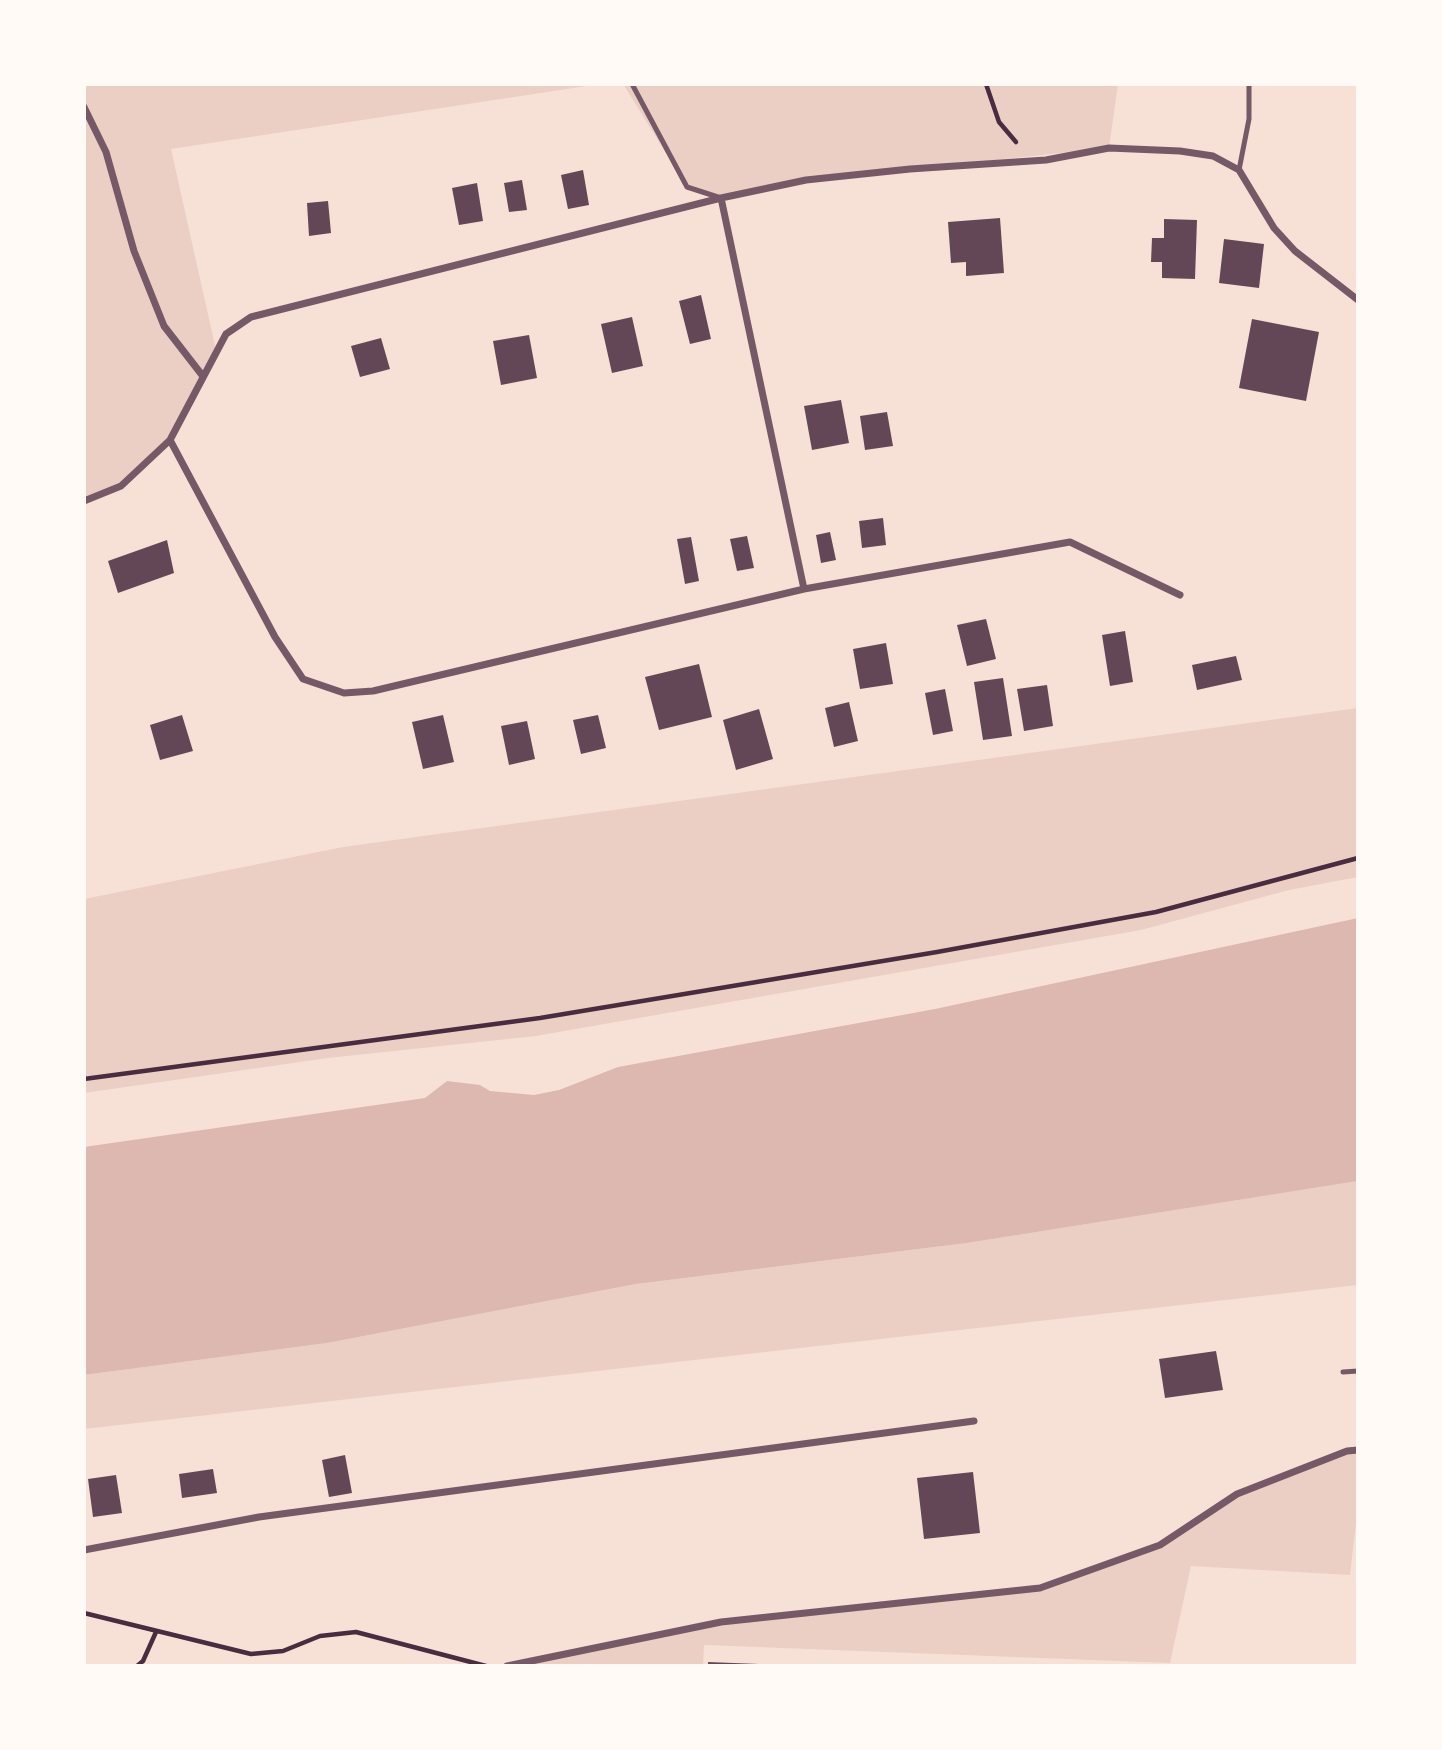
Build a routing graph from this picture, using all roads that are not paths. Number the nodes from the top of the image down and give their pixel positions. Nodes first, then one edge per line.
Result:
1 (632, 84) edge
2 (1248, 84) edge
3 (84, 107) edge
4 (1239, 170) junction
5 (720, 198) junction
6 (1358, 300) edge
7 (202, 375) junction
8 (170, 440) junction
9 (84, 501) edge
10 (804, 589) junction
11 (1180, 595) dead end
12 (1358, 1371) edge
13 (1343, 1372) dead end
14 (974, 1421) dead end
15 (1358, 1450) edge
16 (84, 1550) edge
17 (507, 1666) edge

1 - 5 lane
2 - 4 lane
3 - 7 street
4 - 5 street
4 - 6 street
5 - 7 street
5 - 10 street
7 - 8 street
8 - 9 street
8 - 10 street
10 - 11 street
12 - 13 lane
14 - 16 street
15 - 17 street

